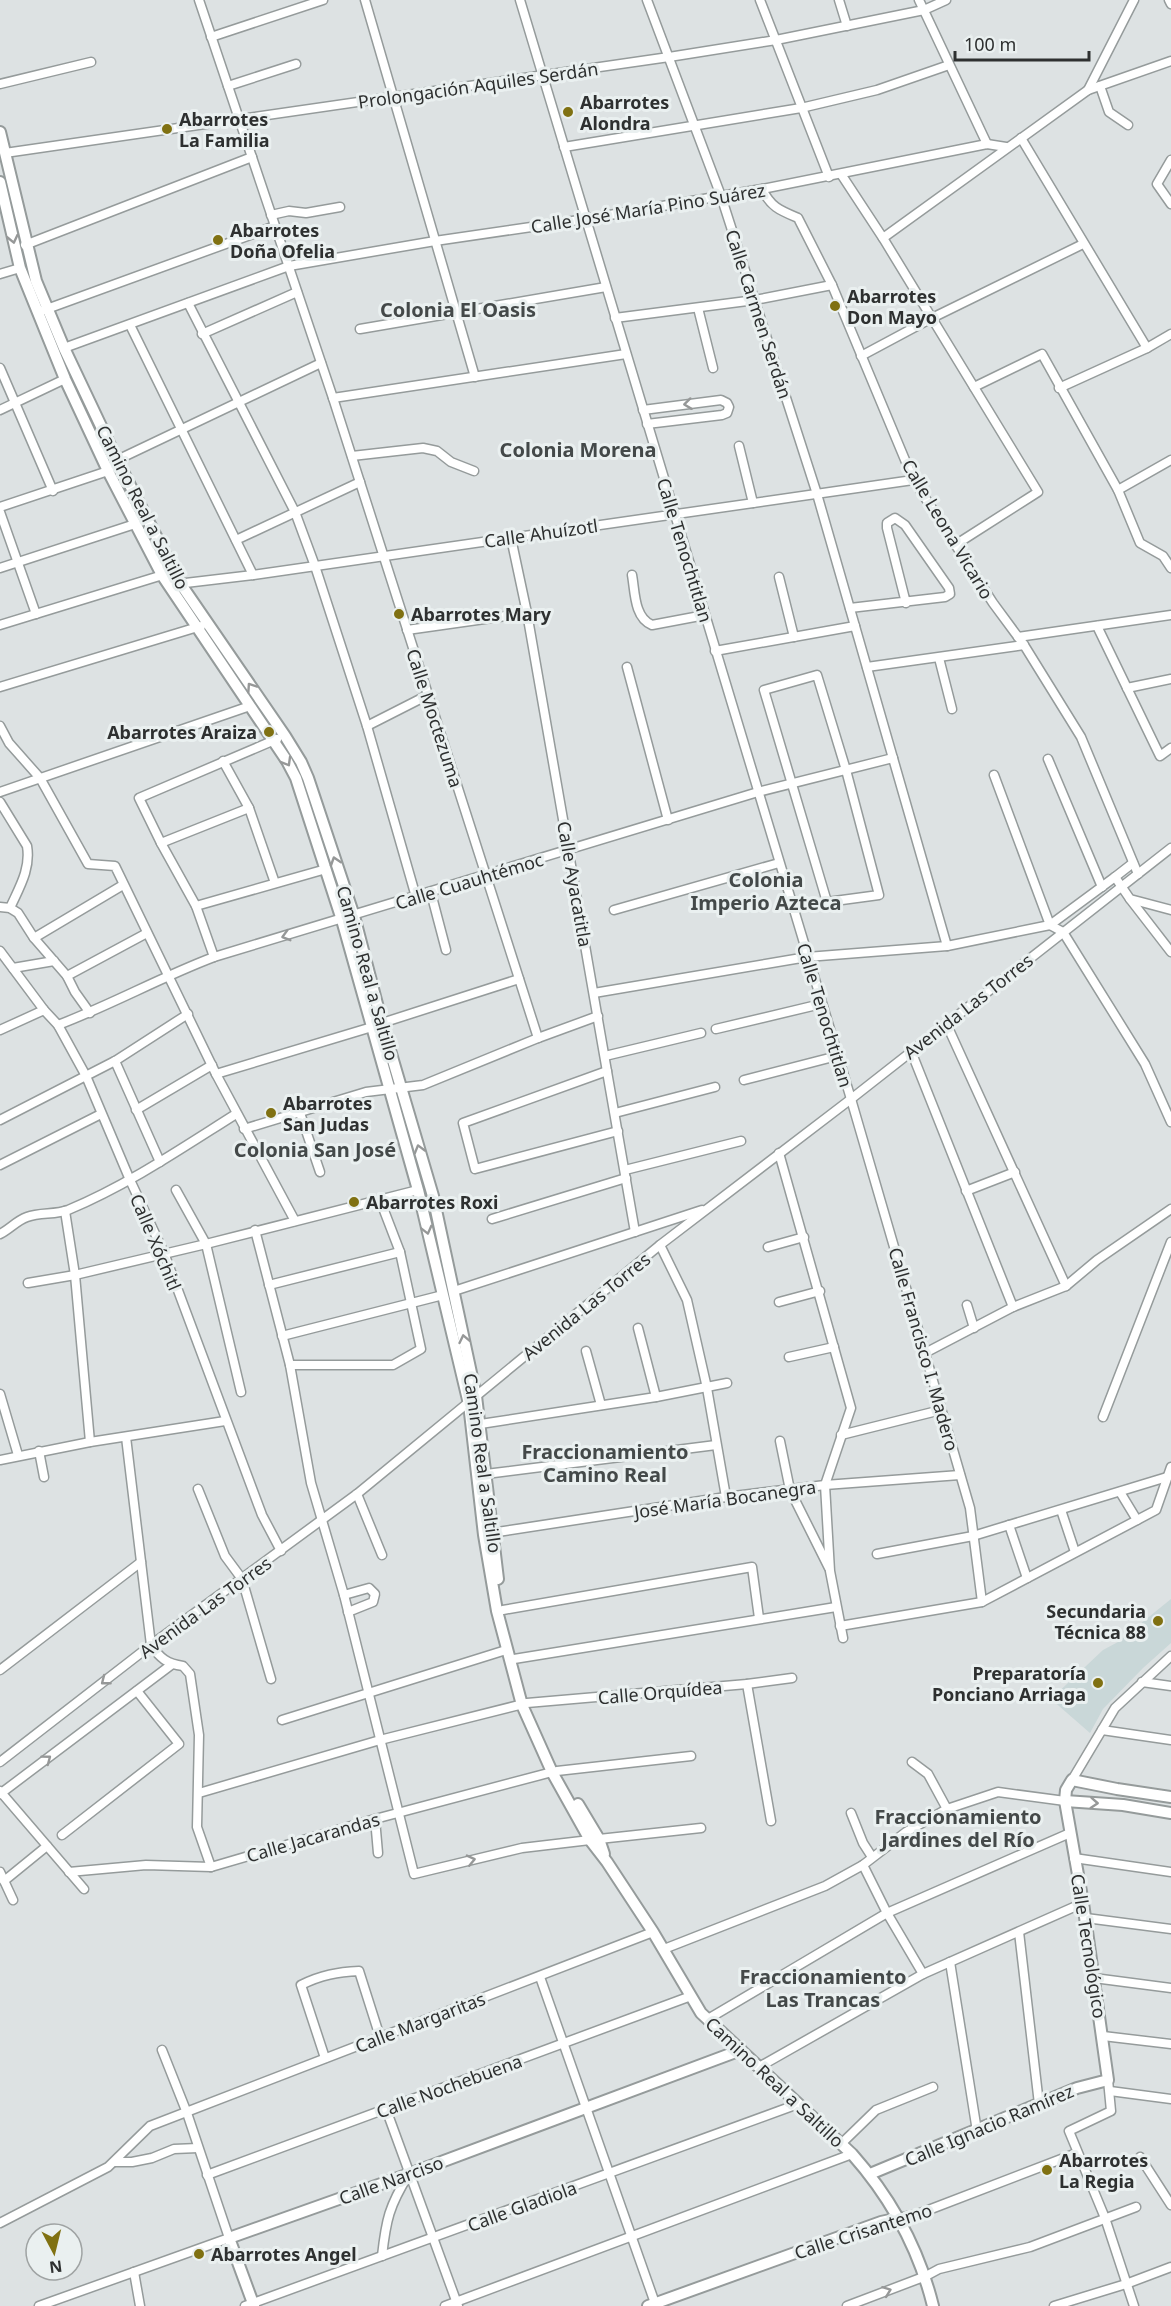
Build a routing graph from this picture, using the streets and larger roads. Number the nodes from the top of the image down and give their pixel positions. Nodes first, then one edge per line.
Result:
1 (199, 0) edge
2 (323, 0) edge
3 (365, 0) edge
4 (520, 0) edge
5 (647, 0) edge
6 (760, 0) edge
7 (839, 0) edge
8 (919, 0) edge
9 (946, 0) edge
10 (1134, 0) edge
11 (924, 9) junction
12 (847, 27) junction
13 (211, 37) junction
14 (776, 40) junction
15 (669, 57) junction
16 (1171, 61) edge
17 (91, 62) dead end
18 (296, 64) dead end
19 (949, 65) junction
20 (542, 75) junction
21 (0, 84) edge
22 (228, 86) junction
23 (1100, 86) junction
24 (1088, 90) junction
25 (393, 97) junction
26 (801, 108) junction
27 (239, 119) junction
28 (695, 124) junction
29 (1128, 125) dead end
30 (0, 132) edge
31 (1021, 138) junction
32 (987, 144) junction
33 (564, 147) junction
34 (1006, 147) junction
35 (5, 153) junction
36 (252, 158) junction
37 (1171, 160) edge
38 (841, 174) junction
39 (829, 177) junction
40 (0, 186) edge
41 (762, 189) junction
42 (721, 196) junction
43 (1171, 204) edge
44 (340, 207) dead end
45 (271, 215) junction
46 (586, 219) junction
47 (275, 226) junction
48 (883, 237) junction
49 (435, 241) junction
50 (1083, 244) junction
51 (26, 245) junction
52 (289, 266) junction
53 (20, 268) junction
54 (0, 274) edge
55 (832, 285) junction
56 (606, 287) junction
57 (297, 292) junction
58 (755, 300) junction
59 (188, 303) junction
60 (698, 308) junction
61 (42, 311) junction
62 (455, 312) junction
63 (615, 318) junction
64 (932, 318) junction
65 (130, 324) junction
66 (360, 329) dead end
67 (202, 334) junction
68 (1171, 334) edge
69 (64, 348) junction
70 (1147, 348) junction
71 (626, 354) junction
72 (861, 356) junction
73 (321, 363) junction
74 (0, 368) edge
75 (713, 368) dead end
76 (475, 377) junction
77 (65, 379) junction
78 (974, 387) junction
79 (1059, 388) junction
80 (333, 398) junction
81 (15, 403) junction
82 (238, 403) junction
83 (0, 410) edge
84 (643, 410) junction
85 (647, 424) junction
86 (181, 430) junction
87 (739, 446) dead end
88 (352, 456) junction
89 (117, 460) junction
90 (1171, 460) edge
91 (108, 471) junction
92 (474, 471) dead end
93 (913, 480) junction
94 (360, 482) junction
95 (1118, 490) junction
96 (53, 491) junction
97 (817, 494) junction
98 (753, 503) junction
99 (0, 507) edge
100 (0, 512) edge
101 (295, 512) junction
102 (674, 514) junction
103 (135, 524) junction
104 (511, 538) junction
105 (236, 540) junction
106 (955, 545) junction
107 (384, 556) junction
108 (19, 562) junction
109 (315, 566) junction
110 (0, 568) edge
111 (1171, 568) edge
112 (168, 573) junction
113 (632, 574) dead end
114 (253, 575) junction
115 (779, 577) dead end
116 (175, 585) junction
117 (906, 603) junction
118 (850, 608) junction
119 (527, 613) junction
120 (36, 614) junction
121 (705, 615) junction
122 (1171, 615) edge
123 (208, 624) junction
124 (0, 625) edge
125 (855, 626) junction
126 (1097, 626) junction
127 (196, 628) junction
128 (407, 630) junction
129 (794, 637) junction
130 (1021, 641) junction
131 (715, 651) junction
132 (939, 658) junction
133 (627, 667) dead end
134 (867, 667) junction
135 (1171, 679) edge
136 (0, 687) edge
137 (1127, 688) junction
138 (428, 695) junction
139 (250, 706) junction
140 (952, 709) dead end
141 (0, 726) edge
142 (368, 726) junction
143 (285, 736) junction
144 (274, 741) junction
145 (1171, 748) edge
146 (893, 758) junction
147 (1048, 759) dead end
148 (222, 761) junction
149 (846, 770) junction
150 (994, 775) dead end
151 (40, 778) junction
152 (791, 784) junction
153 (0, 792) edge
154 (758, 792) junction
155 (0, 802) edge
156 (249, 808) junction
157 (668, 820) junction
158 (161, 843) junction
159 (1170, 850) edge
160 (569, 851) junction
161 (779, 863) junction
162 (1133, 863) junction
163 (326, 869) junction
164 (1138, 874) junction
165 (486, 876) junction
166 (1115, 877) junction
167 (275, 883) junction
168 (123, 885) junction
169 (1122, 886) junction
170 (1102, 887) junction
171 (431, 892) junction
172 (416, 897) junction
173 (1130, 899) junction
174 (196, 906) junction
175 (0, 907) edge
176 (10, 908) junction
177 (614, 910) dead end
178 (1171, 910) edge
179 (354, 916) junction
180 (342, 920) junction
181 (1050, 925) junction
182 (1063, 932) junction
183 (147, 933) junction
184 (34, 938) junction
185 (947, 946) junction
186 (446, 950) dead end
187 (0, 951) edge
188 (1171, 952) edge
189 (214, 957) junction
190 (807, 957) junction
191 (54, 961) junction
192 (12, 968) junction
193 (169, 974) junction
194 (67, 976) junction
195 (519, 979) junction
196 (594, 993) junction
197 (821, 1004) junction
198 (44, 1010) junction
199 (90, 1013) junction
200 (188, 1014) junction
201 (598, 1016) junction
202 (946, 1023) junction
203 (58, 1025) junction
204 (377, 1025) junction
205 (716, 1029) dead end
206 (0, 1030) edge
207 (701, 1033) dead end
208 (538, 1038) junction
209 (911, 1051) junction
210 (605, 1056) junction
211 (837, 1056) junction
212 (115, 1061) junction
213 (212, 1065) junction
214 (607, 1071) junction
215 (216, 1074) junction
216 (86, 1076) junction
217 (744, 1080) dead end
218 (715, 1087) dead end
219 (401, 1088) junction
220 (389, 1089) junction
221 (851, 1099) junction
222 (136, 1110) junction
223 (299, 1110) junction
224 (615, 1113) junction
225 (101, 1114) junction
226 (236, 1114) junction
227 (0, 1120) edge
228 (1171, 1122) edge
229 (244, 1129) junction
230 (618, 1131) junction
231 (741, 1141) dead end
232 (779, 1153) junction
233 (160, 1162) junction
234 (0, 1165) edge
235 (321, 1172) dead end
236 (1015, 1172) junction
237 (626, 1174) junction
238 (130, 1180) junction
239 (176, 1190) dead end
240 (417, 1190) junction
241 (966, 1191) junction
242 (380, 1200) junction
243 (708, 1208) junction
244 (1171, 1209) edge
245 (65, 1211) junction
246 (492, 1219) dead end
247 (295, 1221) junction
248 (255, 1230) junction
249 (636, 1232) junction
250 (0, 1234) edge
251 (804, 1237) junction
252 (1171, 1242) edge
253 (206, 1244) junction
254 (660, 1245) junction
255 (768, 1247) dead end
256 (400, 1252) junction
257 (164, 1253) junction
258 (75, 1275) junction
259 (28, 1284) dead end
260 (269, 1285) junction
261 (1066, 1286) junction
262 (820, 1291) junction
263 (449, 1293) junction
264 (779, 1302) dead end
265 (411, 1303) junction
266 (967, 1305) dead end
267 (1013, 1307) junction
268 (638, 1328) dead end
269 (975, 1328) junction
270 (282, 1336) junction
271 (834, 1347) junction
272 (586, 1351) dead end
273 (925, 1353) junction
274 (789, 1357) dead end
275 (290, 1365) junction
276 (727, 1383) dead end
277 (707, 1388) junction
278 (241, 1392) dead end
279 (0, 1394) edge
280 (656, 1397) junction
281 (472, 1400) junction
282 (601, 1405) junction
283 (941, 1410) junction
284 (1103, 1417) dead end
285 (225, 1421) junction
286 (476, 1425) junction
287 (842, 1435) junction
288 (126, 1437) junction
289 (780, 1441) dead end
290 (90, 1442) junction
291 (716, 1444) junction
292 (39, 1451) junction
293 (18, 1455) junction
294 (0, 1460) edge
295 (1171, 1467) edge
296 (486, 1474) junction
297 (960, 1475) junction
298 (44, 1477) dead end
299 (1167, 1477) junction
300 (825, 1485) junction
301 (198, 1489) dead end
302 (790, 1490) junction
303 (1120, 1492) junction
304 (357, 1494) junction
305 (726, 1497) junction
306 (1060, 1510) junction
307 (1137, 1520) junction
308 (321, 1521) junction
309 (1010, 1525) junction
310 (492, 1533) junction
311 (973, 1536) junction
312 (281, 1551) junction
313 (1075, 1552) junction
314 (877, 1554) dead end
315 (382, 1555) dead end
316 (141, 1562) junction
317 (831, 1571) junction
318 (1027, 1578) junction
319 (242, 1579) junction
320 (344, 1595) junction
321 (982, 1602) junction
322 (836, 1607) junction
323 (503, 1610) junction
324 (348, 1612) junction
325 (759, 1618) junction
326 (840, 1626) junction
327 (843, 1638) dead end
328 (151, 1645) junction
329 (510, 1655) junction
330 (1171, 1656) edge
331 (171, 1665) junction
332 (0, 1670) edge
333 (792, 1678) dead end
334 (271, 1680) dead end
335 (1142, 1682) junction
336 (747, 1684) junction
337 (1171, 1686) edge
338 (137, 1691) junction
339 (368, 1694) junction
340 (524, 1704) junction
341 (282, 1720) dead end
342 (1102, 1730) junction
343 (380, 1740) junction
344 (1171, 1740) edge
345 (691, 1756) dead end
346 (0, 1762) edge
347 (912, 1762) dead end
348 (555, 1771) junction
349 (1072, 1780) junction
350 (1117, 1789) junction
351 (1, 1793) edge
352 (199, 1793) junction
353 (1171, 1797) edge
354 (1065, 1801) junction
355 (1123, 1805) junction
356 (947, 1809) junction
357 (399, 1813) junction
358 (851, 1813) dead end
359 (1171, 1813) edge
360 (375, 1819) junction
361 (771, 1821) dead end
362 (701, 1828) dead end
363 (1070, 1833) junction
364 (62, 1835) dead end
365 (594, 1840) junction
366 (47, 1846) junction
367 (378, 1853) dead end
368 (872, 1857) junction
369 (1074, 1858) junction
370 (863, 1864) junction
371 (211, 1867) junction
372 (0, 1872) edge
373 (69, 1872) junction
374 (1171, 1872) edge
375 (4, 1881) junction
376 (84, 1889) dead end
377 (13, 1900) dead end
378 (1083, 1903) junction
379 (887, 1913) junction
380 (1086, 1918) junction
381 (1171, 1929) edge
382 (653, 1932) junction
383 (1019, 1932) junction
384 (664, 1949) junction
385 (950, 1962) junction
386 (923, 1974) junction
387 (540, 1977) junction
388 (1095, 1978) junction
389 (1171, 1988) edge
390 (691, 1996) junction
391 (708, 2019) junction
392 (1103, 2036) junction
393 (380, 2037) junction
394 (564, 2043) junction
395 (1171, 2044) edge
396 (162, 2050) dead end
397 (741, 2050) junction
398 (325, 2058) junction
399 (759, 2067) junction
400 (1109, 2085) junction
401 (933, 2087) dead end
402 (1171, 2099) edge
403 (798, 2104) junction
404 (1039, 2104) junction
405 (587, 2108) junction
406 (386, 2109) junction
407 (187, 2113) junction
408 (977, 2131) junction
409 (841, 2144) junction
410 (198, 2148) junction
411 (1077, 2153) junction
412 (852, 2154) junction
413 (1140, 2157) dead end
414 (115, 2162) junction
415 (408, 2174) junction
416 (610, 2174) junction
417 (207, 2175) junction
418 (870, 2175) junction
419 (1170, 2200) edge
420 (1136, 2207) dead end
421 (899, 2218) junction
422 (1105, 2218) junction
423 (0, 2223) edge
424 (632, 2237) junction
425 (229, 2238) junction
426 (432, 2238) junction
427 (382, 2256) junction
428 (1171, 2266) edge
429 (134, 2272) junction
430 (926, 2276) junction
431 (1126, 2284) junction
432 (457, 2304) edge
433 (45, 2305) edge
434 (250, 2305) edge
435 (653, 2305) edge
436 (140, 2306) edge
437 (445, 2306) edge
438 (847, 2306) edge
439 (933, 2306) edge
440 (1054, 2306) edge
441 (1134, 2306) edge

1 - 13 street, Calle Moctezuma
2 - 13 street
3 - 25 street
4 - 20 street, Calle Tenochtitlan
5 - 15 street, Calle Carmen Serdán
6 - 14 street
7 - 12 street
8 - 11 street
9 - 11 street, Prolongación Aquiles Serdán
10 - 24 street
11 - 12 street, Prolongación Aquiles Serdán
11 - 19 street
12 - 14 street, Prolongación Aquiles Serdán
13 - 22 street, Calle Moctezuma
14 - 15 street, Prolongación Aquiles Serdán
14 - 26 street
15 - 20 street, Prolongación Aquiles Serdán
15 - 28 street, Calle Carmen Serdán
16 - 23 street
17 - 21 street
18 - 22 street
19 - 26 street
19 - 32 street
20 - 25 street, Prolongación Aquiles Serdán
20 - 33 street, Calle Tenochtitlan
22 - 27 street, Calle Moctezuma
23 - 24 street
23 - 29 street
24 - 31 street
25 - 27 street, Prolongación Aquiles Serdán
25 - 49 street
26 - 28 street
26 - 39 street
27 - 35 street, Prolongación Aquiles Serdán
27 - 36 street, Calle Moctezuma
28 - 33 street
28 - 42 street, Calle Carmen Serdán
30 - 35 street, Camino Real a Saltillo
31 - 34 street
31 - 50 street
32 - 34 street, Calle José María Pino Suárez
32 - 38 street, Calle José María Pino Suárez
33 - 46 street, Calle Tenochtitlan
34 - 48 street
35 - 51 street, Camino Real a Saltillo
36 - 45 street, Calle Moctezuma
36 - 51 street
37 - 43 street
38 - 39 street, Calle José María Pino Suárez
38 - 48 street
39 - 41 street, Calle José María Pino Suárez
40 -> 53 street, Camino Real a Saltillo
41 - 42 street, Calle José María Pino Suárez
41 - 55 street, Calle Leona Vicario
42 - 46 street, Calle José María Pino Suárez
42 - 58 street, Calle Carmen Serdán
44 - 45 street
45 - 47 street, Calle Moctezuma
46 - 49 street, Calle José María Pino Suárez
46 - 56 street, Calle Tenochtitlan
47 - 52 street, Calle Moctezuma
47 - 61 street
48 - 64 street
49 - 52 street, Calle José María Pino Suárez
49 - 62 street
50 - 64 street
50 - 70 street
51 - 61 street, Camino Real a Saltillo
52 - 57 street, Calle Moctezuma
52 - 59 street, Calle José María Pino Suárez
53 - 54 street
53 - 61 street, Camino Real a Saltillo
55 - 58 street
55 - 72 street, Calle Leona Vicario
56 - 62 street
56 - 63 street, Calle Tenochtitlan
57 - 67 street
57 - 73 street, Calle Moctezuma
58 - 60 street
58 - 97 street, Calle Carmen Serdán
59 - 65 street, Calle José María Pino Suárez
59 - 67 street
60 - 63 street
60 - 75 street
61 - 69 street, Camino Real a Saltillo
61 - 77 street, Camino Real a Saltillo
62 - 66 street
62 - 76 street
63 - 71 street, Calle Tenochtitlan
64 - 72 street
64 - 78 street
65 - 69 street, Calle José María Pino Suárez
65 - 86 street
67 - 82 street
68 - 70 street
69 - 89 street, Camino Real a Saltillo
70 - 79 street
71 - 76 street
71 - 84 street, Calle Tenochtitlan
72 - 93 street, Calle Leona Vicario
73 - 80 street, Calle Moctezuma
73 - 82 street
74 - 81 street
76 - 80 street
77 - 81 street
77 - 91 street, Camino Real a Saltillo
78 - 79 street
78 - 106 street
79 - 95 street
80 - 88 street, Calle Moctezuma
81 - 83 street
81 - 96 street
82 - 86 street
82 - 101 street
84 - 85 street, Calle Tenochtitlan
85 -> 84 street
85 - 102 street, Calle Tenochtitlan
86 - 89 street
86 - 105 street
87 - 98 street
88 - 92 street
88 - 94 street, Calle Moctezuma
89 - 91 street
89 - 112 street, Camino Real a Saltillo
90 - 95 street
91 - 96 street
91 - 103 street, Camino Real a Saltillo
93 - 97 street, Calle Ahuízotl
93 - 106 street, Calle Leona Vicario
94 - 101 street
94 - 107 street, Calle Moctezuma
95 - 111 street
96 - 99 street
97 - 98 street, Calle Ahuízotl
97 - 118 street, Calle Carmen Serdán
98 - 102 street, Calle Ahuízotl
100 - 108 street
101 - 105 street
101 - 109 street
102 - 104 street, Calle Ahuízotl
102 - 121 street, Calle Tenochtitlan
103 - 108 street
103 - 112 street, Camino Real a Saltillo
104 - 107 street, Calle Ahuízotl
104 - 119 street, Calle Ayacatitla
105 - 114 street
106 - 130 street, Calle Leona Vicario
107 - 109 street, Calle Ahuízotl
107 - 128 street, Calle Moctezuma
108 - 110 street
108 - 120 street
109 - 114 street, Calle Ahuízotl
109 - 142 street
112 - 116 street, Camino Real a Saltillo
112 - 120 street
113 - 121 street
114 - 116 street, Calle Ahuízotl
115 - 129 street
116 - 123 street, Camino Real a Saltillo
116 - 127 street, Camino Real a Saltillo
117 - 117 street
117 - 118 street
118 - 125 street, Calle Carmen Serdán
119 - 128 street
119 - 160 street, Calle Ayacatitla
120 - 124 street
121 - 131 street, Calle Tenochtitlan
122 - 126 street
123 - 127 street
143 -> 123 street, Camino Real a Saltillo
125 - 129 street
125 - 134 street, Calle Carmen Serdán
126 - 130 street
126 - 137 street
127 - 136 street
127 - 139 street, Camino Real a Saltillo
128 - 138 street, Calle Moctezuma
129 - 131 street
130 - 132 street
130 - 162 street, Calle Leona Vicario
131 - 154 street, Calle Tenochtitlan
132 - 134 street
132 - 140 street
133 - 157 street
134 - 146 street, Calle Carmen Serdán
135 - 137 street
137 - 145 street
138 - 142 street
138 - 165 street, Calle Moctezuma
139 - 144 street, Camino Real a Saltillo
139 - 151 street
141 - 151 street
142 - 172 street
143 - 144 street
179 -> 143 street, Camino Real a Saltillo
144 - 148 street
144 -> 163 street, Camino Real a Saltillo
146 - 149 street, Calle Cuauhtémoc
146 - 185 street, Calle Carmen Serdán
147 - 170 street
148 - 156 street
148 - 158 street
149 - 152 street, Calle Cuauhtémoc
149 - 152 street
149 - 152 street
150 - 181 street
151 - 153 street
151 - 168 street
152 - 154 street, Calle Cuauhtémoc
154 - 157 street, Calle Cuauhtémoc
154 - 161 street, Calle Tenochtitlan
155 - 176 street
156 - 158 street
156 - 167 street
157 - 160 street, Calle Cuauhtémoc
158 - 174 street
159 - 164 street, Avenida Las Torres
160 - 165 street, Calle Cuauhtémoc
160 - 196 street, Calle Ayacatitla
161 - 177 street
161 - 190 street, Calle Tenochtitlan
162 - 164 street, Calle Leona Vicario
162 - 166 street
163 - 167 street
163 - 180 street, Camino Real a Saltillo
164 - 169 street, Avenida Las Torres
165 - 171 street, Calle Cuauhtémoc
165 - 195 street, Calle Moctezuma
166 - 169 street
166 - 170 street
167 - 174 street
168 - 183 street
168 - 184 street
169 - 173 street
169 - 182 street, Avenida Las Torres
170 - 181 street
171 - 172 street, Calle Cuauhtémoc
171 - 186 street
172 - 179 street, Calle Cuauhtémoc
173 - 178 street
173 - 188 street
174 - 189 street
175 - 176 street
176 - 184 street
179 - 180 street, Calle Cuauhtémoc
179 - 204 street, Camino Real a Saltillo
180 -> 189 street, Calle Cuauhtémoc
180 - 204 street, Camino Real a Saltillo
181 - 182 street
181 - 185 street
182 - 202 street, Avenida Las Torres
182 - 228 street
183 - 193 street
183 - 194 street
184 - 191 street
185 - 190 street
187 - 192 street, Calle Xóchitl
189 - 193 street, Calle Cuauhtémoc
190 - 196 street
190 - 197 street, Calle Tenochtitlan
191 - 192 street
191 - 194 street
192 - 198 street, Calle Xóchitl
193 - 199 street, Calle Cuauhtémoc
193 - 200 street
194 - 199 street
195 - 204 street
195 - 208 street, Calle Moctezuma
196 - 201 street, Calle Ayacatitla
197 - 205 street
197 - 211 street, Calle Tenochtitlan
198 - 203 street, Calle Xóchitl
198 - 206 street
199 - 203 street, Calle Cuauhtémoc
200 - 212 street
200 - 213 street
201 - 208 street
201 - 210 street, Calle Ayacatitla
202 - 209 street, Avenida Las Torres
202 - 236 street
203 - 216 street, Calle Xóchitl
204 - 215 street
204 - 219 street, Camino Real a Saltillo
204 - 220 street, Camino Real a Saltillo
207 - 210 street
208 - 219 street
209 - 221 street, Avenida Las Torres
209 - 241 street
210 - 214 street, Calle Ayacatitla
211 - 217 street
211 - 221 street, Calle Tenochtitlan
212 - 216 street
212 - 222 street
213 - 215 street
213 - 222 street
214 - 224 street, Calle Ayacatitla
214 - 230 street
215 - 226 street
216 - 225 street, Calle Xóchitl
216 - 227 street
218 - 224 street
219 - 220 street
263 -> 219 street, Camino Real a Saltillo
220 - 223 street
220 - 240 street, Camino Real a Saltillo
221 - 232 street, Avenida Las Torres
221 - 273 street, Calle Francisco I. Madero
222 - 233 street
223 - 229 street
223 - 235 street
224 - 230 street, Calle Ayacatitla
225 - 234 street
225 - 238 street, Calle Xóchitl
226 - 229 street
226 - 233 street
229 - 247 street
230 - 237 street, Calle Ayacatitla
231 - 237 street
232 - 243 street, Avenida Las Torres
232 - 251 street
233 - 238 street
236 - 241 street
236 - 261 street
237 - 246 street
237 - 249 street, Calle Ayacatitla
238 - 245 street
238 - 257 street, Calle Xóchitl
239 - 253 street
240 - 242 street
240 -> 263 street, Camino Real a Saltillo
241 - 267 street
242 - 247 street
242 - 256 street
243 - 249 street
243 - 254 street, Avenida Las Torres
244 - 261 street
245 - 250 street
245 - 258 street
247 - 248 street
248 - 253 street
248 - 260 street
249 - 263 street
251 - 255 street
251 - 262 street
252 - 284 street
253 - 257 street
253 - 278 street
254 - 277 street
254 - 281 street, Avenida Las Torres
256 - 260 street
256 - 265 street
257 - 258 street
257 - 285 street, Calle Xóchitl
258 - 259 street
258 - 290 street
260 - 270 street
261 - 267 street
262 - 264 street
262 - 271 street
263 - 265 street
263 - 281 street, Camino Real a Saltillo
265 - 270 street
265 - 275 street
266 - 269 street
267 - 269 street
268 - 280 street
269 - 273 street
270 - 275 street
271 - 274 street
271 - 287 street
272 - 282 street
273 - 283 street, Calle Francisco I. Madero
275 - 308 street
276 - 277 street
277 - 280 street
277 - 291 street
279 - 293 street
280 - 282 street
281 - 286 street, Camino Real a Saltillo
281 - 304 street, Avenida Las Torres
282 - 286 street
283 - 287 street
283 - 297 street, Calle Francisco I. Madero
285 - 288 street
285 - 312 street, Calle Xóchitl
286 - 296 street, Camino Real a Saltillo
286 - 329 street, Camino Real a Saltillo
287 - 300 street
288 - 290 street
288 - 316 street
289 - 302 street
290 - 292 street
291 - 296 street
291 - 305 street
292 - 293 street
292 - 298 street
293 - 294 street
295 - 299 street
296 - 310 street, Camino Real a Saltillo
297 - 300 street, José María Bocanegra
297 - 311 street, Calle Francisco I. Madero
299 - 303 street
299 - 307 street
300 - 302 street, José María Bocanegra
300 - 317 street
301 - 319 street
302 - 305 street, José María Bocanegra
302 - 317 street
303 - 306 street
303 - 307 street
304 - 308 street, Avenida Las Torres
304 - 315 street
305 - 310 street, José María Bocanegra
306 - 309 street
306 - 313 street
307 - 313 street
308 - 312 street, Avenida Las Torres
308 - 320 street
309 - 311 street
309 - 318 street
310 - 323 street, Camino Real a Saltillo
311 - 314 street
311 - 321 street, Calle Francisco I. Madero
312 - 319 street, Avenida Las Torres
313 - 318 street
316 - 328 street
316 - 332 street
317 - 322 street
318 - 321 street
319 - 328 street, Avenida Las Torres
319 - 334 street
320 - 324 street
320 - 324 street
321 - 326 street
322 - 325 street
322 - 326 street
323 - 325 street
323 - 329 street, Camino Real a Saltillo
324 - 339 street
325 - 329 street
326 - 327 street
328 - 331 street
328 -> 346 street, Avenida Las Torres
329 - 339 street
329 - 340 street, Camino Real a Saltillo
330 - 335 street
331 - 338 street, Avenida Las Torres
331 - 352 street
333 - 336 street, Calle Orquídea
335 - 337 street
335 - 342 street
336 - 340 street, Calle Orquídea
336 - 361 street
351 -> 338 street, Avenida Las Torres
338 - 364 street
339 - 341 street
339 - 343 street
340 - 343 street, Calle Orquídea
340 - 348 street, Camino Real a Saltillo
342 - 344 street
342 - 349 street
343 - 352 street, Calle Orquídea
343 - 357 street
345 - 348 street, Calle Jacarandas
347 - 356 street
348 - 357 street, Calle Jacarandas
348 - 365 street, Camino Real a Saltillo
349 - 350 street
349 - 354 street
350 - 353 street
350 - 355 street
351 - 366 street
352 - 371 street
354 -> 355 street
354 - 356 street
354 - 363 street, Calle Tecnológico
355 - 359 street
356 - 368 street
357 - 360 street, Calle Jacarandas
357 -> 365 street
358 - 368 street
360 - 367 street
360 - 371 street, Calle Jacarandas
362 - 365 street
363 - 369 street, Calle Tecnológico
363 - 379 street
365 - 382 street, Camino Real a Saltillo
366 - 373 street
366 - 375 street
368 - 370 street
369 - 374 street
369 - 378 street, Calle Tecnológico
370 - 379 street
370 - 384 street
371 - 373 street, Calle Jacarandas
372 - 375 street
373 - 376 street
375 - 377 street
378 - 380 street, Calle Tecnológico
378 - 383 street
379 - 386 street
379 - 391 street
380 - 381 street
380 - 388 street, Calle Tecnológico
382 - 384 street, Camino Real a Saltillo
382 - 387 street, Calle Margaritas
383 - 385 street
383 - 404 street
384 - 390 street, Camino Real a Saltillo
385 - 386 street
385 - 408 street
386 - 399 street
387 - 393 street, Calle Margaritas
387 - 394 street
388 - 389 street
388 - 392 street, Calle Tecnológico
390 - 391 street, Camino Real a Saltillo
390 - 394 street, Calle Nochebuena
391 - 397 street, Camino Real a Saltillo
392 - 395 street
392 - 400 street, Calle Tecnológico
393 - 398 street, Calle Margaritas
393 - 398 street
394 - 405 street
394 - 406 street, Calle Nochebuena
396 - 407 street
397 - 399 street, Camino Real a Saltillo
397 - 405 street, Calle Narciso
398 - 407 street, Calle Margaritas
399 - 403 street, Camino Real a Saltillo
400 - 402 street, Calle Ignacio Ramírez
400 - 404 street, Calle Ignacio Ramírez
400 - 411 street
401 - 409 street
403 - 409 street, Camino Real a Saltillo
403 - 416 street, Calle Gladiola
404 - 408 street, Calle Ignacio Ramírez
405 - 415 street, Calle Narciso
405 - 416 street
406 - 415 street
406 - 417 street, Calle Nochebuena
407 - 410 street
407 - 414 street, Calle Margaritas
408 - 418 street, Calle Ignacio Ramírez
409 - 412 street, Camino Real a Saltillo
410 - 414 street
410 - 417 street
411 - 421 street, Calle Crisantemo
411 - 422 street
412 - 418 street, Camino Real a Saltillo
412 - 424 street
413 - 419 street
414 - 423 street
415 - 425 street, Calle Narciso
415 - 426 street
415 - 427 street
416 - 424 street
416 - 426 street, Calle Gladiola
417 - 425 street
418 - 421 street, Camino Real a Saltillo
420 - 422 street
421 - 430 street, Camino Real a Saltillo
421 - 435 street, Calle Crisantemo
422 - 430 street
422 - 431 street
424 - 432 street
424 - 435 street
425 - 429 street, Calle Narciso
425 - 434 street
426 - 427 street, Calle Gladiola
426 - 432 street
427 - 434 street, Calle Gladiola
428 - 431 street
429 - 433 street, Calle Narciso
429 - 436 street
438 -> 430 street
430 - 439 street, Camino Real a Saltillo
431 - 440 street
431 - 441 street
432 - 437 street

